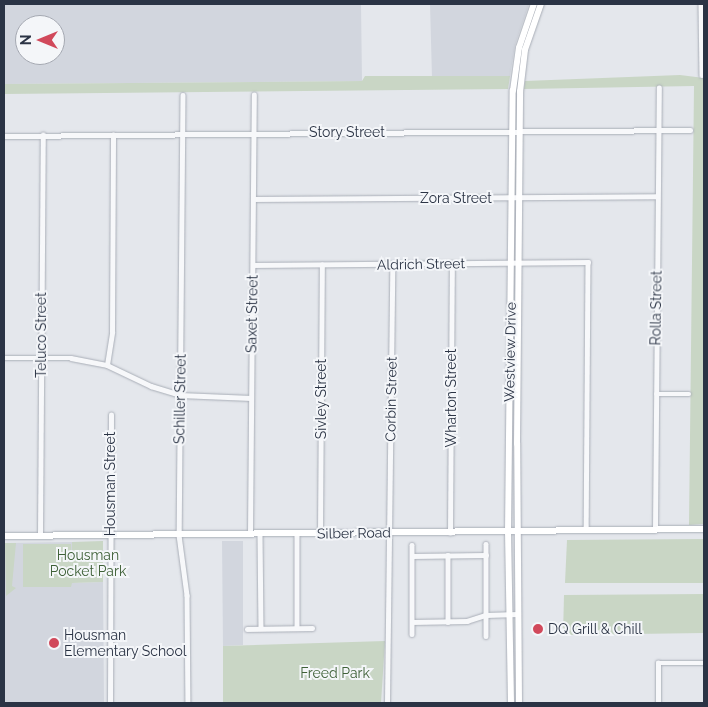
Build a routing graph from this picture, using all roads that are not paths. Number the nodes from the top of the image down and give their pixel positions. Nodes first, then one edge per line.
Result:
1 (534, 4) edge
2 (541, 4) edge
3 (701, 4) edge
4 (702, 75) dead end
5 (659, 88) dead end
6 (183, 94) dead end
7 (254, 95) dead end
8 (658, 130) junction
9 (690, 130) dead end
10 (520, 131) junction
11 (512, 132) junction
12 (254, 133) junction
13 (43, 135) junction
14 (113, 135) junction
15 (183, 135) junction
16 (4, 136) edge
17 (658, 196) junction
18 (512, 198) junction
19 (520, 198) junction
20 (254, 199) junction
21 (512, 263) junction
22 (519, 263) junction
23 (392, 264) junction
24 (452, 264) junction
25 (253, 265) junction
26 (322, 265) junction
27 (510, 355) junction
28 (518, 355) junction
29 (4, 358) edge
30 (41, 358) junction
31 (107, 365) junction
32 (656, 394) junction
33 (689, 394) dead end
34 (180, 395) junction
35 (251, 398) junction
36 (111, 415) dead end
37 (509, 443) junction
38 (516, 444) junction
39 (655, 529) junction
40 (704, 529) edge
41 (586, 530) junction
42 (320, 533) junction
43 (389, 533) junction
44 (450, 533) junction
45 (508, 533) junction
46 (517, 533) junction
47 (250, 534) junction
48 (260, 534) junction
49 (296, 534) junction
50 (110, 535) junction
51 (179, 535) junction
52 (4, 536) edge
53 (40, 536) junction
54 (486, 544) dead end
55 (412, 545) dead end
56 (448, 555) junction
57 (486, 555) junction
58 (412, 556) junction
59 (510, 614) junction
60 (517, 614) junction
61 (486, 615) junction
62 (412, 622) junction
63 (448, 622) junction
64 (248, 628) dead end
65 (261, 628) junction
66 (298, 628) junction
67 (312, 628) dead end
68 (412, 634) dead end
69 (486, 636) dead end
70 (704, 663) edge
71 (110, 703) edge
72 (188, 703) edge
73 (387, 703) edge
74 (512, 703) edge
75 (519, 703) edge
76 (658, 703) edge

1 - 11 main road, Westview Drive
2 - 10 main road, Westview Drive
3 - 4 street
5 - 8 street, Rolla Street
6 - 15 street, Schiller Street
7 - 12 street, Saxet Street
8 - 9 street, Story Street
8 - 10 street, Story Street
8 - 17 street, Rolla Street
10 - 11 street, Story Street
10 - 19 main road, Westview Drive
11 - 12 street, Story Street
11 - 18 main road, Westview Drive
12 - 15 street, Story Street
12 - 20 street, Saxet Street
13 - 14 street, Story Street
13 - 16 street, Story Street
13 - 30 street, Teluco Street
14 - 15 street, Story Street
14 - 31 street
15 - 34 street, Schiller Street
17 - 19 street, Zora Street
17 - 32 street, Rolla Street
18 - 19 street, Zora Street
18 - 20 street, Zora Street
18 - 21 main road, Westview Drive
19 - 22 main road, Westview Drive
20 - 25 street, Saxet Street
21 - 22 street, Aldrich Street
21 - 24 street, Aldrich Street
21 - 27 main road, Westview Drive
22 - 28 main road, Westview Drive
22 - 41 street, Aldrich Street
23 - 24 street, Aldrich Street
23 - 26 street, Aldrich Street
23 - 43 street, Corbin Street
24 - 44 street, Wharton Street
25 - 26 street, Aldrich Street
25 - 35 street, Saxet Street
26 - 42 street, Sivley Street
27 - 28 main road
27 - 37 main road, Westview Drive
28 - 38 main road, Westview Drive
29 - 30 street
30 - 31 street
30 - 53 street, Teluco Street
31 - 34 street
32 - 33 street
32 - 39 street, Rolla Street
34 - 35 street
34 - 51 street, Schiller Street
35 - 47 street, Saxet Street
36 - 50 street, Housman Street
37 - 38 main road
37 - 45 main road, Westview Drive
38 - 46 main road, Westview Drive
39 - 40 main road, Silber Road
39 - 41 main road, Silber Road
41 - 46 main road, Silber Road
42 - 43 main road, Silber Road
42 - 49 main road, Silber Road
43 - 44 main road, Silber Road
43 - 73 street, Corbin Street
44 - 45 main road, Silber Road
45 - 46 main road, Silber Road
45 - 59 main road, Westview Drive
46 - 60 main road, Westview Drive
47 - 48 main road, Silber Road
47 - 51 main road, Silber Road
48 - 49 main road, Silber Road
48 - 65 street
49 - 66 street
50 - 51 main road, Silber Road
50 - 53 main road, Silber Road
50 - 71 street, Housman Street
51 - 72 street, Schiller Street
52 - 53 main road, Silber Road
54 - 57 street
55 - 58 street
56 - 57 street
56 - 58 street
56 - 63 street
57 - 61 street
58 - 62 street
59 - 60 street
59 - 61 street
59 - 74 main road, Westview Drive
60 - 75 main road, Westview Drive
61 - 63 street
61 - 69 street
62 - 63 street
62 - 68 street
64 - 65 street
65 - 66 street
66 - 67 street
70 - 76 street

